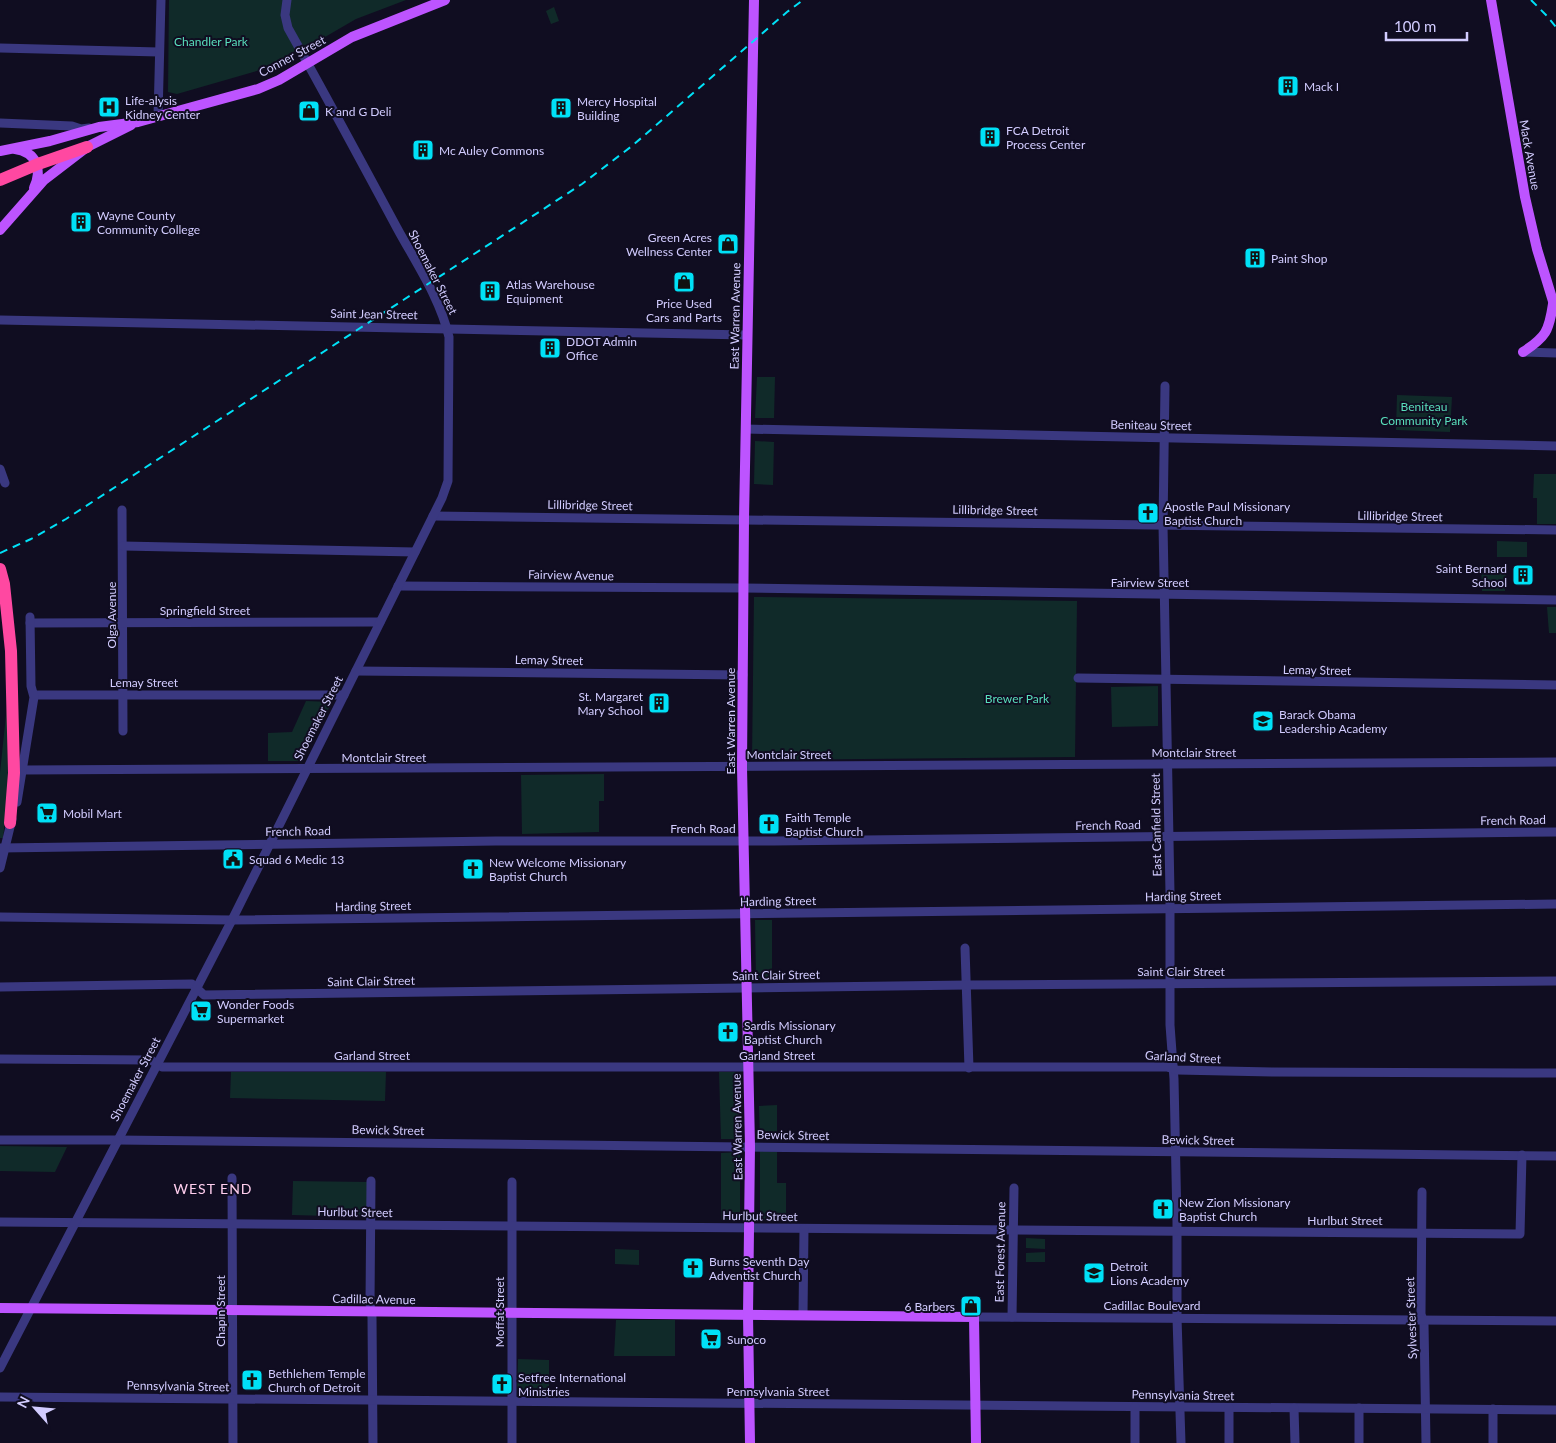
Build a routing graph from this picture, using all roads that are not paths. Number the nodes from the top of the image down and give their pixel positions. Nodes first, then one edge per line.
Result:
1 (161, 0) edge
2 (287, 0) edge
3 (445, 0) edge
4 (754, 0) edge
5 (1492, 4) edge
6 (0, 48) edge
7 (160, 52) junction
8 (308, 63) junction
9 (158, 116) junction
10 (138, 122) junction
11 (0, 124) edge
12 (99, 127) junction
13 (14, 148) junction
14 (86, 148) junction
15 (0, 151) edge
16 (38, 164) junction
17 (0, 180) edge
18 (24, 201) junction
19 (0, 230) edge
20 (1555, 307) edge
21 (0, 320) edge
22 (447, 329) junction
23 (747, 335) junction
24 (1523, 352) joint
25 (1556, 353) edge
26 (1165, 386) dead end
27 (746, 429) junction
28 (1163, 438) junction
29 (1556, 446) edge
30 (0, 469) edge
31 (5, 483) dead end
32 (122, 510) dead end
33 (433, 516) junction
34 (744, 519) junction
35 (1162, 525) junction
36 (1556, 530) edge
37 (123, 546) junction
38 (415, 552) junction
39 (0, 569) edge
40 (398, 586) junction
41 (744, 588) junction
42 (1164, 594) junction
43 (1556, 600) edge
44 (123, 622) junction
45 (380, 622) junction
46 (356, 671) junction
47 (742, 675) junction
48 (1078, 678) dead end
49 (1166, 681) junction
50 (1556, 686) edge
51 (34, 695) junction
52 (123, 695) junction
53 (344, 695) junction
54 (123, 731) dead end
55 (1556, 762) edge
56 (1167, 765) junction
57 (742, 767) junction
58 (306, 769) junction
59 (23, 770) junction
60 (10, 823) junction
61 (1556, 832) edge
62 (1169, 837) junction
63 (743, 841) junction
64 (270, 844) junction
65 (2, 848) edge
66 (0, 868) edge
67 (1556, 904) edge
68 (1170, 909) junction
69 (745, 914) junction
70 (0, 916) edge
71 (232, 920) junction
72 (966, 948) dead end
73 (1556, 981) edge
74 (1170, 984) junction
75 (966, 985) junction
76 (0, 987) edge
77 (747, 988) junction
78 (196, 989) junction
79 (0, 1059) edge
80 (157, 1064) junction
81 (748, 1067) junction
82 (969, 1068) junction
83 (1172, 1070) junction
84 (1556, 1073) edge
85 (0, 1140) edge
86 (117, 1140) junction
87 (750, 1146) junction
88 (1176, 1152) junction
89 (1522, 1155) junction
90 (1556, 1156) edge
91 (232, 1178) dead end
92 (371, 1181) dead end
93 (512, 1182) dead end
94 (1014, 1188) dead end
95 (1422, 1192) dead end
96 (0, 1222) edge
97 (74, 1222) junction
98 (232, 1223) junction
99 (370, 1225) junction
100 (512, 1226) junction
101 (750, 1228) junction
102 (804, 1229) junction
103 (1013, 1230) junction
104 (1177, 1232) junction
105 (1422, 1233) junction
106 (0, 1308) edge
107 (30, 1309) junction
108 (232, 1310) junction
109 (371, 1312) junction
110 (511, 1313) junction
111 (748, 1315) junction
112 (803, 1315) junction
113 (974, 1316) junction
114 (1012, 1317) junction
115 (1177, 1318) junction
116 (1423, 1319) junction
117 (1556, 1321) edge
118 (0, 1368) edge
119 (0, 1397) edge
120 (233, 1400) junction
121 (372, 1400) junction
122 (512, 1402) junction
123 (749, 1404) junction
124 (976, 1405) junction
125 (1135, 1406) junction
126 (1181, 1407) junction
127 (1229, 1408) junction
128 (1294, 1408) junction
129 (1359, 1408) junction
130 (1426, 1409) junction
131 (1492, 1409) junction
132 (1556, 1410) edge
133 (233, 1443) edge
134 (373, 1443) edge
135 (512, 1443) edge
136 (750, 1443) edge
137 (976, 1443) edge
138 (1135, 1443) edge
139 (1181, 1443) edge
140 (1229, 1443) edge
141 (1295, 1443) edge
142 (1359, 1443) edge
143 (1426, 1443) edge
144 (1493, 1443) edge

1 - 7 street
2 - 8 street, Shoemaker Street
3 - 8 main road, Conner Street
4 - 23 main road, East Warren Avenue
5 - 20 main road, Mack Avenue
6 - 7 street
7 - 9 street
8 - 9 main road, Conner Street
8 - 22 street, Shoemaker Street
9 - 10 main road, Conner Street
10 - 12 main road, Conner Street
10 - 14 main road
11 - 12 street
12 - 13 main road, Conner Street
13 - 15 main road, Conner Street
13 - 16 main road
14 - 16 highway
14 - 18 main road
16 - 17 highway
16 - 18 main road
18 - 19 main road
20 - 24 main road
21 - 22 street, Saint Jean Street
22 - 23 street, Saint Jean Street
22 - 33 street, Shoemaker Street
23 - 27 main road, East Warren Avenue
24 - 25 street
26 - 28 street, East Canfield Street
27 - 28 street, Beniteau Street
27 - 34 main road, East Warren Avenue
28 - 29 street, Beniteau Street
28 - 35 street, East Canfield Street
30 - 31 street
32 - 37 street, Olga Avenue
33 - 34 street, Lillibridge Street
33 - 38 street, Shoemaker Street
34 - 35 street, Lillibridge Street
34 - 41 main road, East Warren Avenue
35 - 36 street, Lillibridge Street
35 - 42 street, East Canfield Street
37 - 38 street
37 - 44 street, Olga Avenue
38 - 40 street, Shoemaker Street
39 - 60 highway
40 - 41 street, Fairview Avenue
40 - 45 street, Shoemaker Street
41 - 42 street, Fairview Street
41 - 47 main road, East Warren Avenue
42 - 43 street, Fairview Street
42 - 49 street, East Canfield Street
44 - 45 street, Springfield Street
44 - 51 street, Springfield Street
44 - 52 street, Olga Avenue
45 - 46 street, Shoemaker Street
46 - 47 street, Lemay Street
46 - 53 street, Shoemaker Street
47 - 57 main road, East Warren Avenue
48 - 49 street, Lemay Street
49 - 50 street, Lemay Street
49 - 56 street, East Canfield Street
51 - 52 street, Lemay Street
51 - 59 street
52 - 53 street, Lemay Street
52 - 54 street, Olga Avenue
53 - 58 street, Shoemaker Street
55 - 56 street, Montclair Street
56 - 57 street, Montclair Street
56 - 62 street, East Canfield Street
57 - 58 street, Montclair Street
57 - 63 main road, East Warren Avenue
58 - 59 street, Montclair Street
58 - 64 street, Shoemaker Street
59 - 60 street
60 - 65 street
61 - 62 street, French Road
62 - 63 street, French Road
62 - 68 street, East Canfield Street
63 - 64 street, French Road
63 - 69 main road, East Warren Avenue
64 - 65 street, French Road
64 - 71 street, Shoemaker Street
65 - 66 street
67 - 68 street, Harding Street
68 - 69 street, Harding Street
68 - 74 street, East Canfield Street
69 - 71 street, Harding Street
69 - 77 main road, East Warren Avenue
70 - 71 street, Harding Street
71 - 78 street, Shoemaker Street
72 - 75 street
73 - 74 street, Saint Clair Street
74 - 75 street, Saint Clair Street
74 - 83 street, East Canfield Street
75 - 77 street, Saint Clair Street
75 - 82 street
76 - 78 street, Saint Clair Street
77 - 78 street, Saint Clair Street
77 - 81 main road, East Warren Avenue
78 - 80 street, Shoemaker Street
79 - 80 street, Garland Street
80 - 81 street, Garland Street
80 - 86 street, Shoemaker Street
81 - 82 street, Garland Street
81 - 87 main road, East Warren Avenue
82 - 83 street, Garland Street
83 - 84 street, Garland Street
83 - 88 street, East Canfield Street
85 - 86 street, Bewick Street
86 - 87 street, Bewick Street
86 - 97 street, Shoemaker Street
87 - 88 street, Bewick Street
87 - 101 main road, East Warren Avenue
88 - 89 street, Bewick Street
88 - 104 street, East Canfield Street
89 - 90 street, Bewick Street
89 - 105 street, Hurlbut Street
91 - 98 street, Chapin Street
92 - 99 street
93 - 100 street, Moffat Street
94 - 103 street, East Forest Avenue
95 - 105 street, Sylvester Street
96 - 97 street, Hurlbut Street
97 - 98 street, Hurlbut Street
97 - 107 street, Shoemaker Street
98 - 99 street, Hurlbut Street
98 - 108 street, Chapin Street
99 - 100 street, Hurlbut Street
99 - 109 street
100 - 101 street, Hurlbut Street
100 - 110 street, Moffat Street
101 - 102 street, Hurlbut Street
101 - 111 main road, East Warren Avenue
102 - 103 street, Hurlbut Street
102 - 112 street
103 - 104 street, Hurlbut Street
103 - 114 street, East Forest Avenue
104 - 105 street, Hurlbut Street
104 - 115 street, East Canfield Street
105 - 116 street, Sylvester Street
106 - 107 main road, Cadillac Avenue
107 - 108 main road, Cadillac Avenue
107 - 118 street, Shoemaker Street
108 - 109 main road, Cadillac Avenue
108 - 120 street, Chapin Street
109 - 110 main road, Cadillac Avenue
109 - 121 street
110 - 111 main road, Cadillac Avenue
110 - 122 street, Moffat Street
111 - 112 main road, Cadillac Boulevard
111 - 123 main road, East Warren Avenue
112 - 113 main road, Cadillac Boulevard
113 - 114 street, Cadillac Boulevard
113 - 124 main road
114 - 115 street, Cadillac Boulevard
115 - 116 street, Cadillac Boulevard
115 - 126 street, East Canfield Street
116 - 117 street, Cadillac Boulevard
116 - 130 street, Sylvester Street
119 - 120 street, Pennsylvania Street
120 - 121 street, Pennsylvania Street
120 - 133 street, Chapin Street
121 - 122 street, Pennsylvania Street
121 - 134 street
122 - 123 street, Pennsylvania Street
122 - 135 street, Moffat Street
123 - 124 street, Pennsylvania Street
123 - 136 main road, East Warren Avenue
124 - 125 street, Pennsylvania Street
124 - 137 main road
125 - 126 street, Pennsylvania Street
125 - 138 street
126 - 127 street, Pennsylvania Street
126 - 139 street, East Canfield Street
127 - 128 street, Pennsylvania Street
127 - 140 street
128 - 129 street, Pennsylvania Street
128 - 141 street
129 - 130 street, Pennsylvania Street
129 - 142 street
130 - 131 street, Pennsylvania Street
130 - 143 street, Sylvester Street
131 - 132 street, Pennsylvania Street
131 - 144 street

